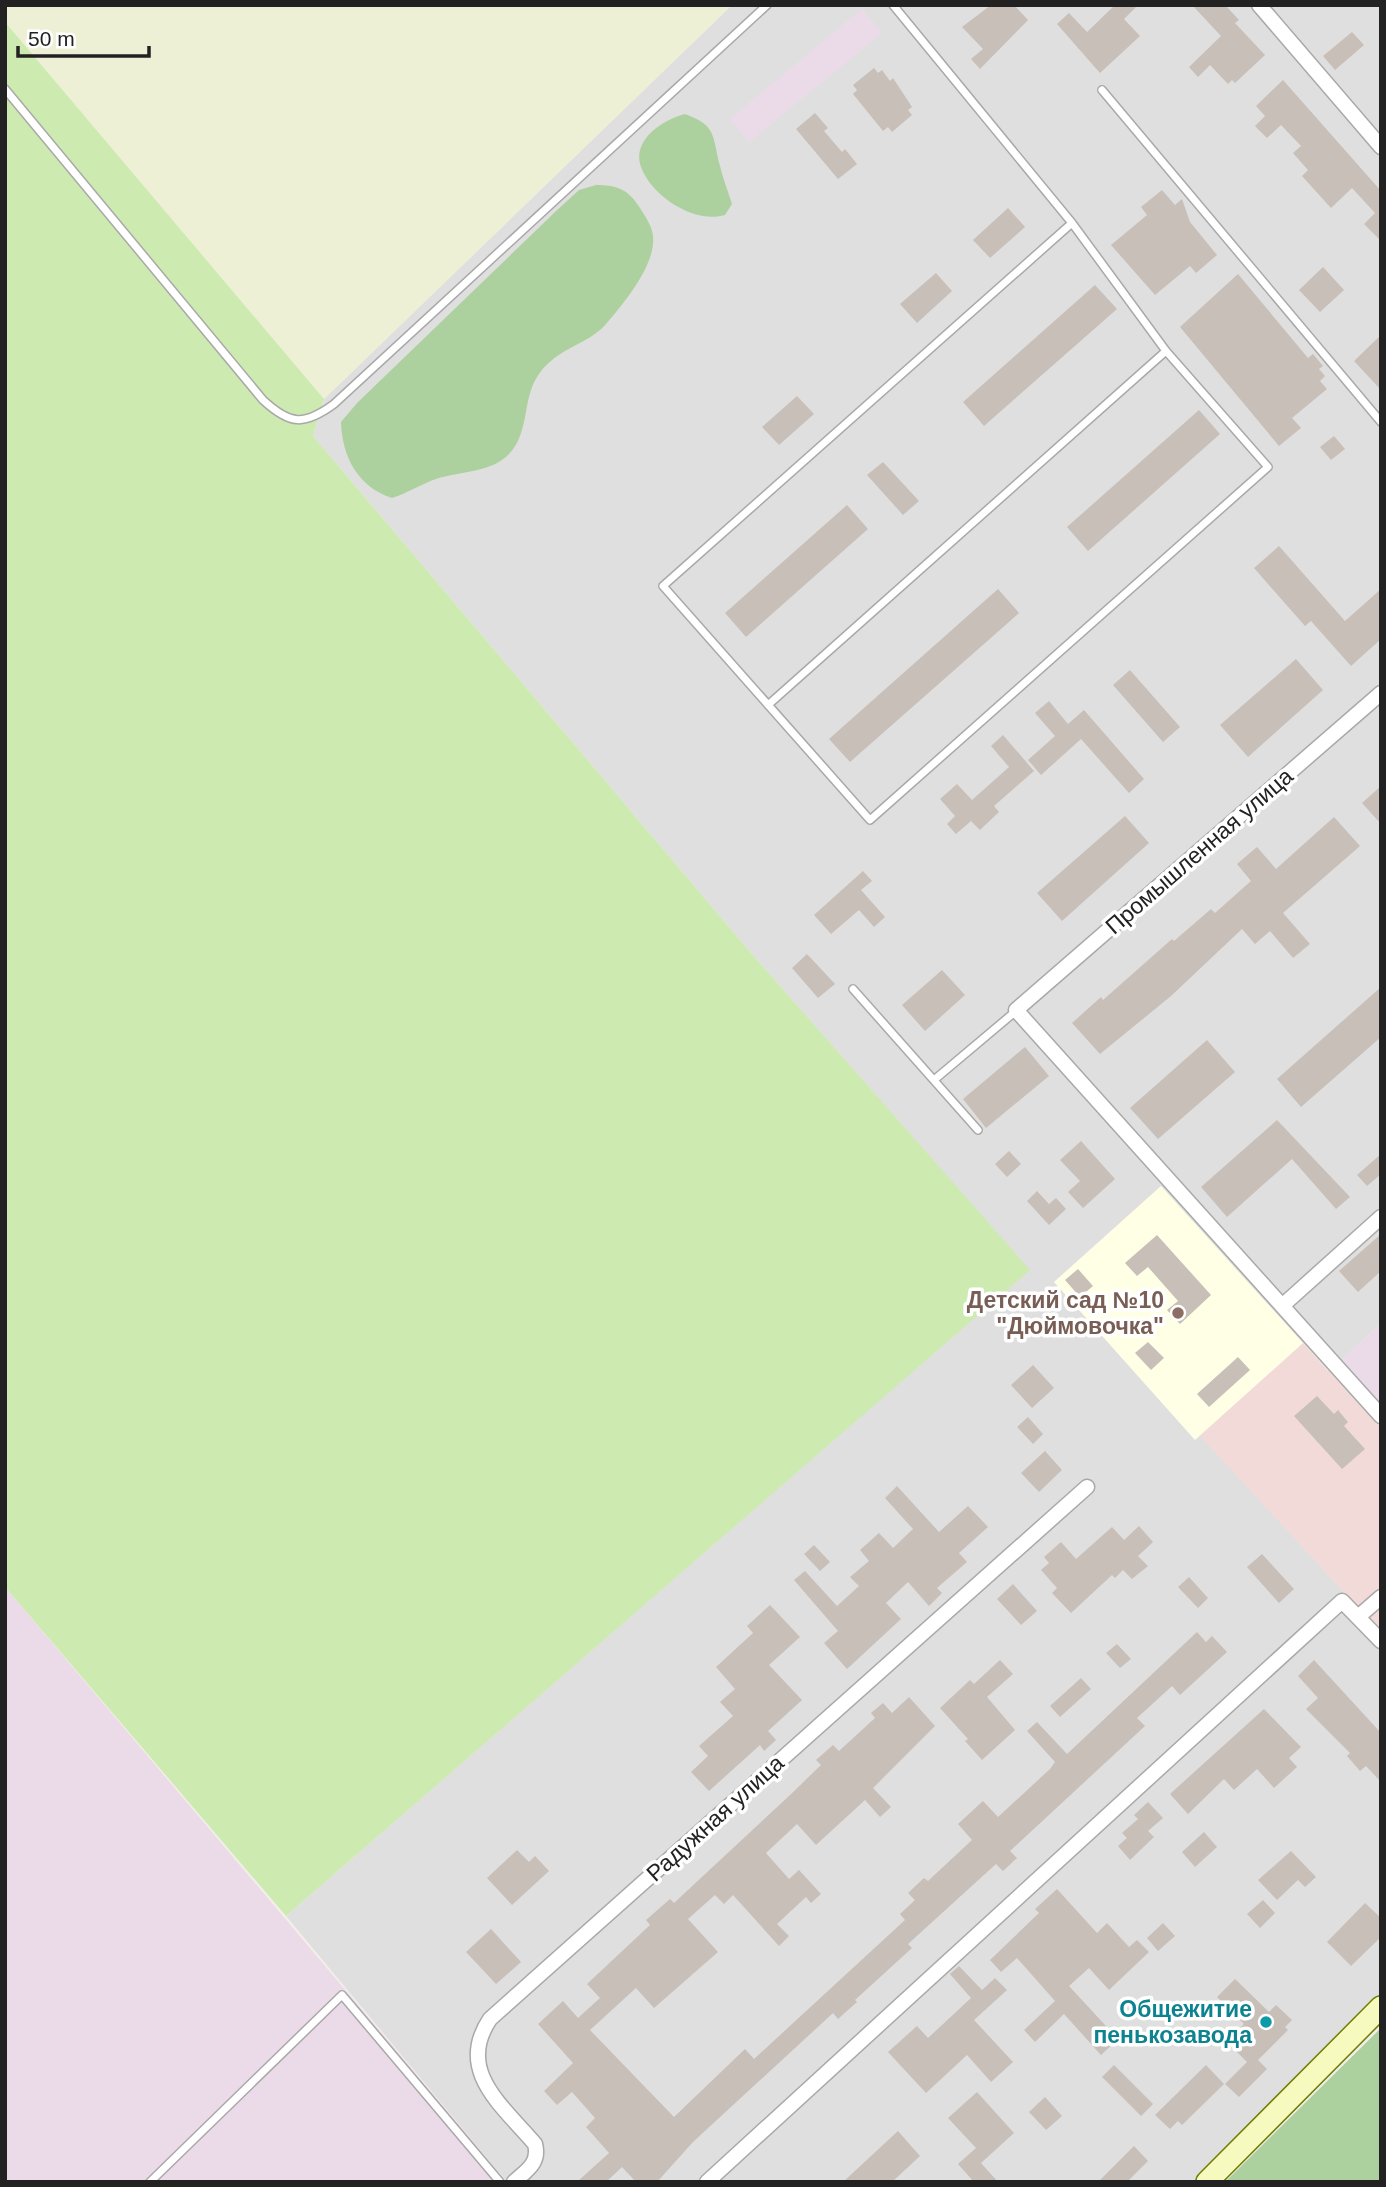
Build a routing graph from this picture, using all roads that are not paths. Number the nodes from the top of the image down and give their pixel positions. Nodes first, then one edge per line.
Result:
1 (767, 5) edge
2 (893, 5) edge
3 (1259, 5) edge
4 (5, 89) edge
5 (1102, 90) dead end
6 (1381, 147) edge
7 (1072, 223) junction
8 (1166, 351) junction
9 (1381, 422) edge
10 (1381, 693) edge
11 (768, 705) junction
12 (853, 989) dead end
13 (1016, 1010) junction
14 (934, 1080) junction
15 (978, 1130) dead end
16 (1381, 1217) edge
17 (1282, 1306) junction
18 (1381, 1416) edge
19 (1087, 1487) dead end
20 (1381, 1597) edge
21 (1359, 1617) junction
22 (1381, 1641) edge
23 (1381, 2007) edge
24 (150, 2182) edge
25 (500, 2182) edge
26 (514, 2182) edge
27 (707, 2182) edge
28 (1207, 2182) edge

1 - 4 lane
2 - 7 lane
3 - 6 street
5 - 9 lane
7 - 8 lane
7 - 11 lane
8 - 11 lane
8 - 11 lane
10 - 13 street, Промышленная улица
12 - 14 lane
13 - 14 lane
13 - 17 street
14 - 15 lane
16 - 17 street
17 - 18 street
19 - 26 street, Радужная улица
20 - 21 street
21 - 22 street
21 - 27 street
23 - 28 main road
24 - 25 lane

